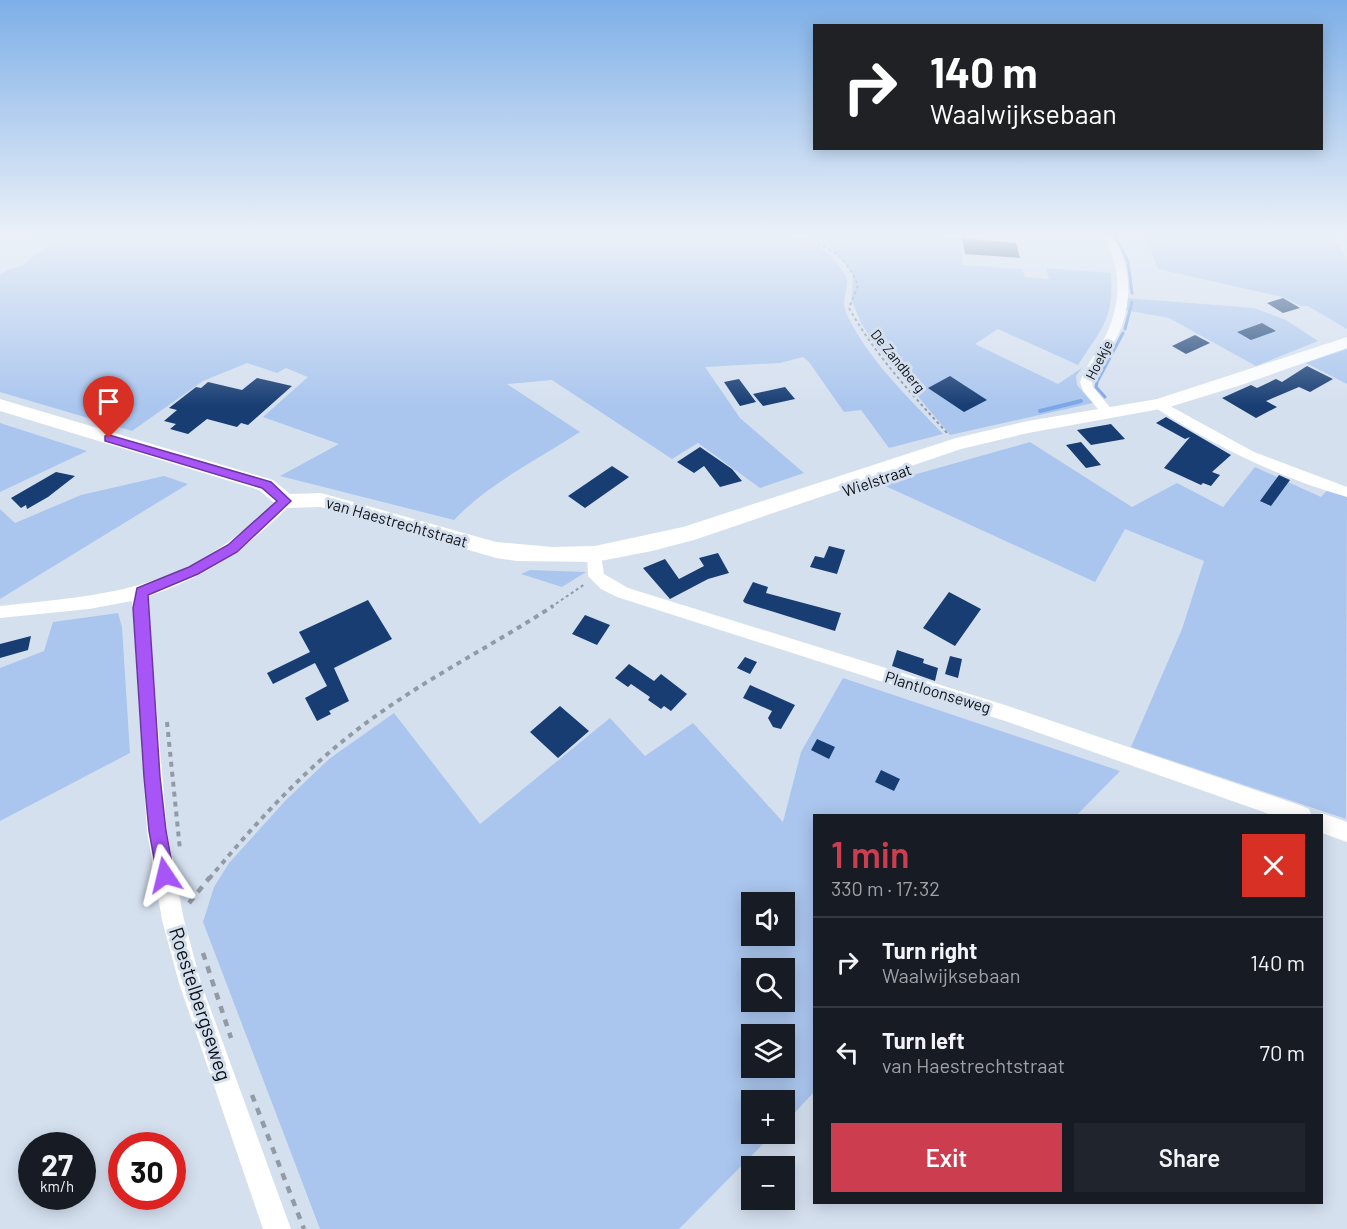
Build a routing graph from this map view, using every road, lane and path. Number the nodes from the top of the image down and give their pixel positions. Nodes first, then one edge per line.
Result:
1 (856, 291) edge
2 (1123, 291) edge
3 (1347, 342) edge
4 (1159, 404) junction
5 (0, 405) edge
6 (1107, 411) junction
7 (950, 437) dead end
8 (1347, 492) edge
9 (285, 501) junction
10 (595, 554) junction
11 (596, 576) junction
12 (141, 592) junction
13 (0, 612) edge
14 (166, 710) dead end
15 (1296, 814) edge
16 (1323, 823) edge
17 (1347, 832) edge
18 (182, 860) dead end
19 (186, 893) dead end
20 (201, 946) dead end
21 (233, 1043) dead end
22 (249, 1087) dead end
23 (277, 1229) edge
24 (304, 1229) edge

1 - 7 path, De Zandberg
2 - 6 street, Hoekje
3 - 4 street, Wielstraat
4 - 6 street, Wielstraat
4 - 8 street
5 - 9 street
6 - 10 street, Wielstraat
9 - 10 street, van Haestrechtstraat
9 - 12 street
10 - 11 street
11 - 15 street, Plantloonseweg
11 - 19 path, Roestelbergseweg
12 - 13 street
12 - 23 street, Roestelbergseweg
14 - 18 path
16 - 17 street
20 - 21 path, Roestelbergseweg
22 - 24 path, Roestelbergseweg

